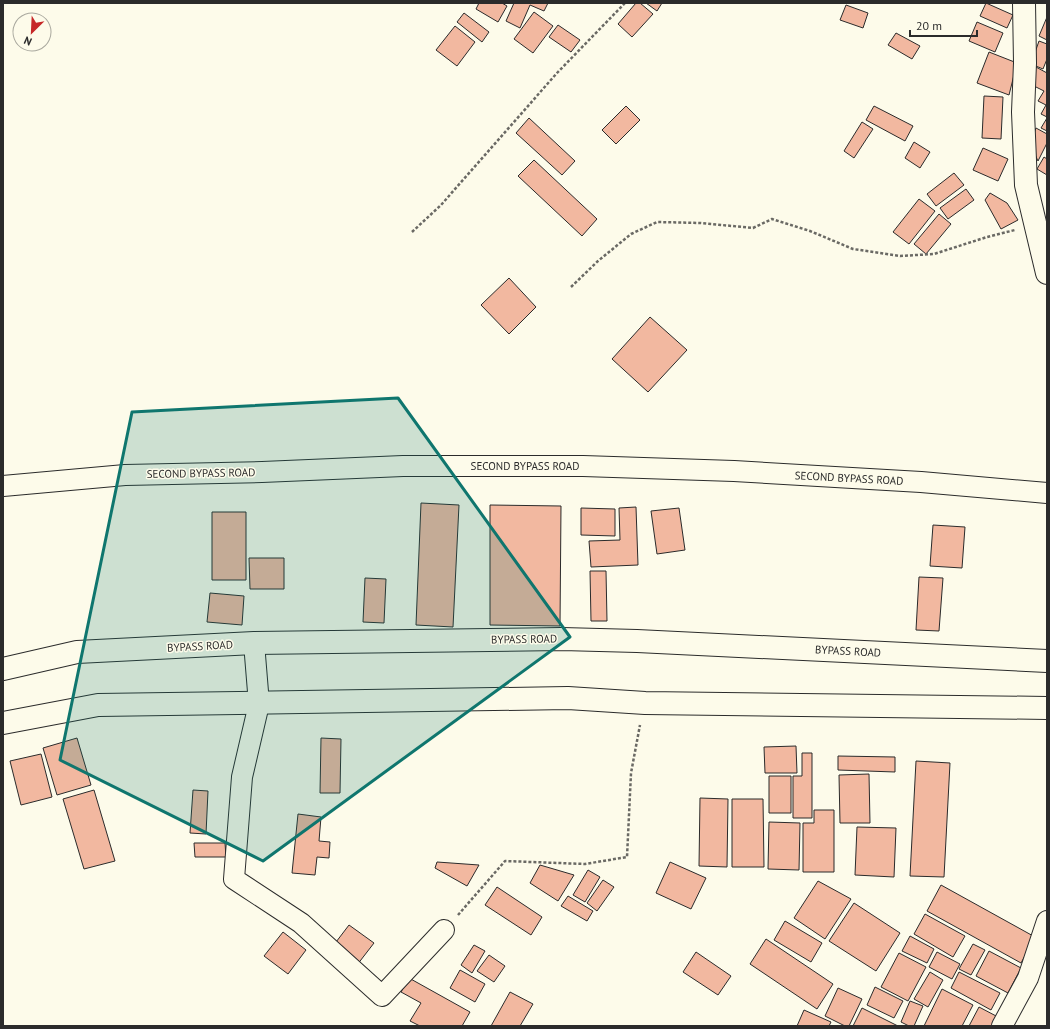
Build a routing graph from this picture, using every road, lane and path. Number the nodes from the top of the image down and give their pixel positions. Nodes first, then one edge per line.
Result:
1 (625, 3) edge
2 (1024, 3) edge
3 (1041, 221) edge
4 (412, 232) dead end
5 (1047, 273) edge
6 (571, 287) dead end
7 (3, 486) edge
8 (1047, 493) edge
9 (254, 643) junction
10 (1047, 661) edge
11 (3, 669) edge
12 (645, 703) junction
13 (259, 704) junction
14 (1047, 708) edge
15 (3, 723) edge
16 (1047, 921) edge
17 (444, 930) joint
18 (1002, 1026) edge

1 - 4 path
2 - 3 main road
3 - 5 main road
3 - 6 path
7 - 8 street, SECOND BYPASS ROAD
9 - 10 main road, BYPASS ROAD
9 - 11 main road, BYPASS ROAD
9 - 13 street
12 - 13 main road
12 - 14 main road
12 - 17 path
13 - 15 main road
13 - 17 street
16 - 18 street

